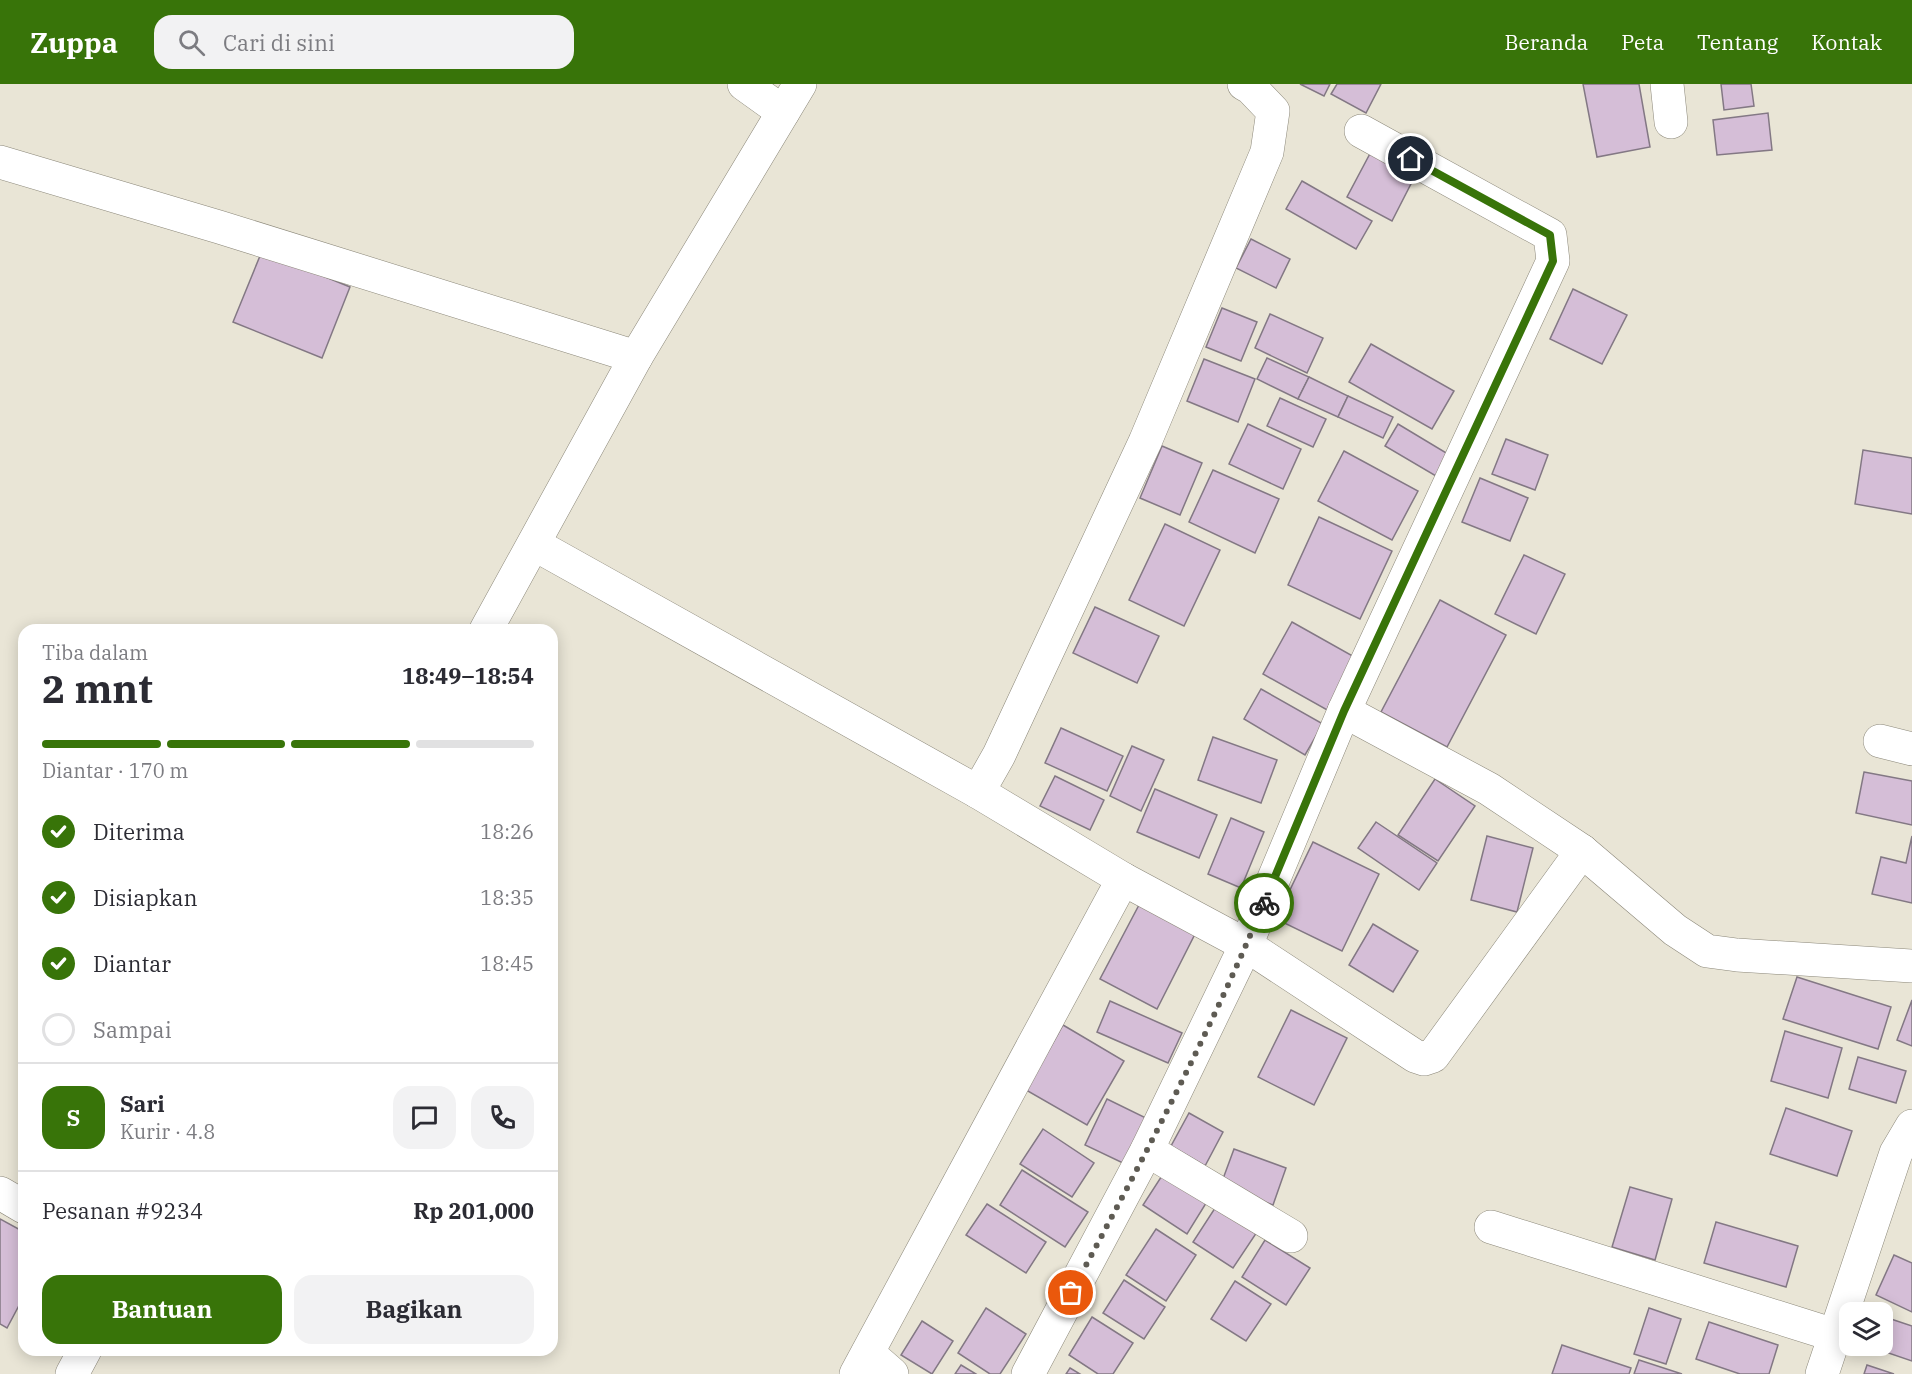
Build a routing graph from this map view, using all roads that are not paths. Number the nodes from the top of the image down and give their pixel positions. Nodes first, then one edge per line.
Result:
1 (744, 84) edge
2 (800, 84) edge
3 (1244, 84) edge
4 (1667, 84) edge
5 (783, 112) junction
6 (1671, 122) dead end
7 (1361, 131) dead end
8 (0, 162) edge
9 (636, 357) junction
10 (534, 544) junction
11 (489, 624) edge
12 (1344, 711) junction
13 (1880, 741) dead end
14 (1912, 749) edge
15 (978, 792) junction
16 (1582, 851) junction
17 (1123, 879) junction
18 (1246, 945) junction
19 (1912, 966) edge
20 (1912, 1126) edge
21 (1147, 1150) junction
22 (0, 1193) edge
23 (18, 1204) edge
24 (1491, 1227) dead end
25 (1291, 1236) dead end
26 (1834, 1335) junction
27 (82, 1356) edge
28 (862, 1364) edge
29 (72, 1374) edge
30 (892, 1374) edge
31 (1028, 1374) edge
32 (1822, 1374) edge

1 - 5 street
2 - 5 street
3 - 15 street
4 - 6 street
5 - 9 street
7 - 12 street
8 - 9 street
9 - 10 street
10 - 11 street
10 - 15 street
12 - 16 street
12 - 18 street
13 - 14 street
15 - 17 street
16 - 18 street
16 - 19 street
17 - 18 street
17 - 28 street
18 - 21 street
20 - 26 street
21 - 25 street
21 - 31 street
22 - 23 street
24 - 26 street
26 - 32 street
27 - 29 street
28 - 30 street

